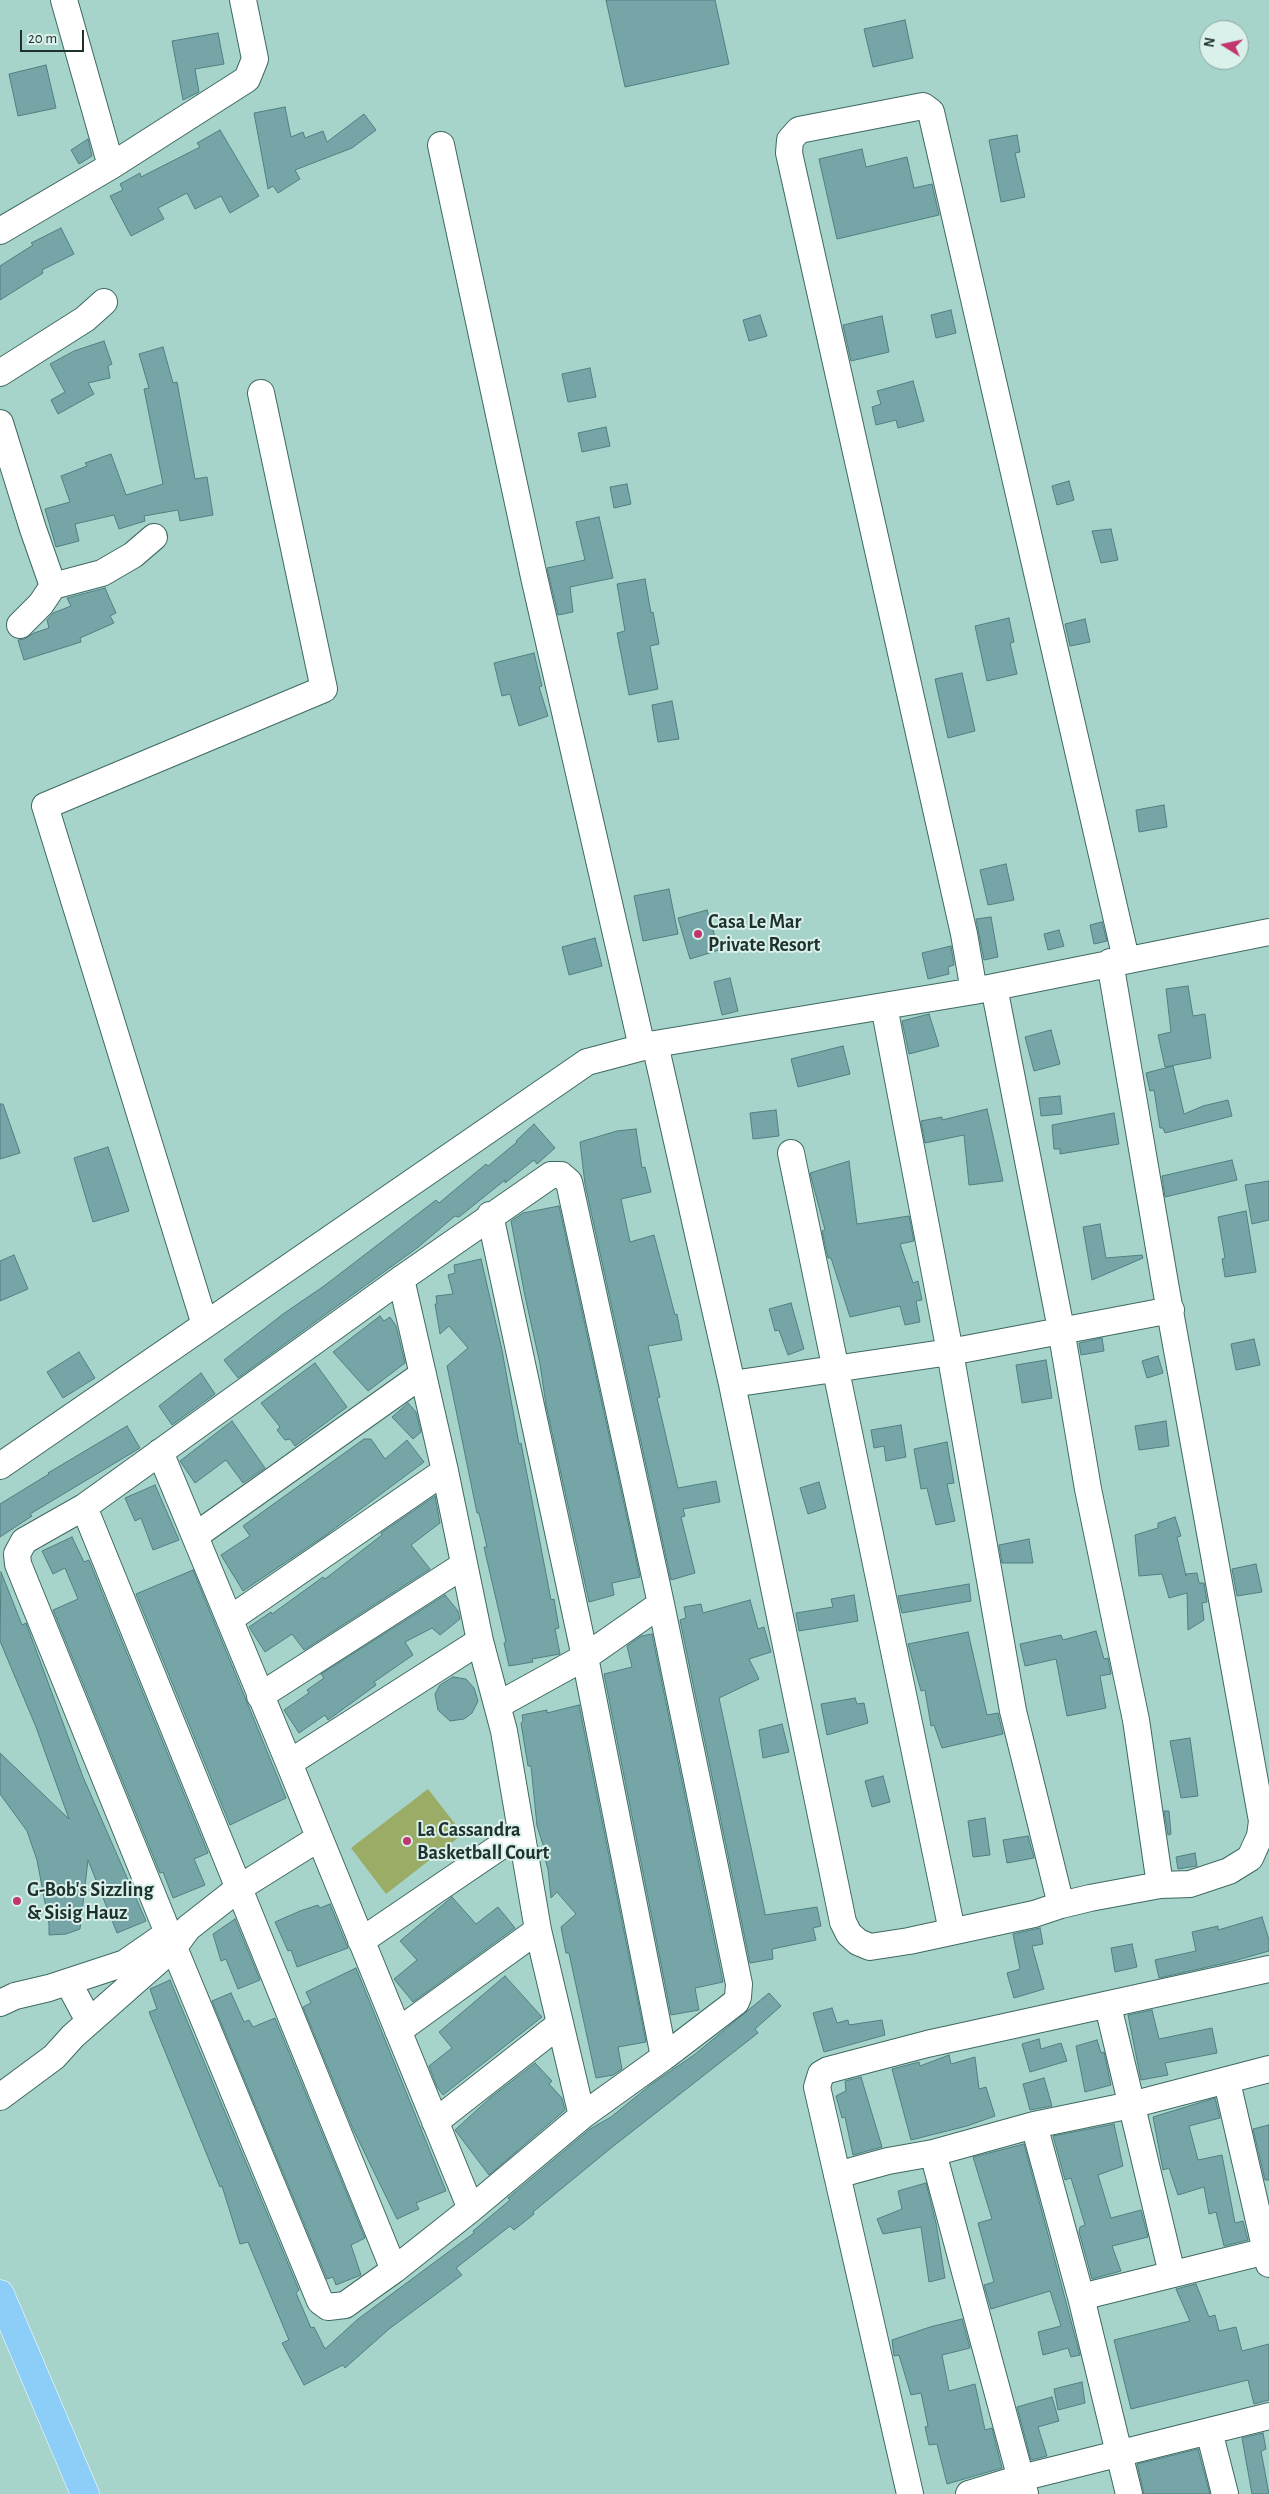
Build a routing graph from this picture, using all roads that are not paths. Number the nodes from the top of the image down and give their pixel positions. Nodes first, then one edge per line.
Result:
1 (64, 0) edge
2 (243, 0) edge
3 (441, 145) dead end
4 (111, 166) junction
5 (0, 231) edge
6 (104, 302) dead end
7 (0, 373) edge
8 (261, 394) dead end
9 (0, 423) edge
10 (154, 537) dead end
11 (54, 586) junction
12 (20, 625) dead end
13 (1269, 932) edge
14 (1118, 961) junction
15 (984, 989) junction
16 (884, 1006) junction
17 (649, 1045) junction
18 (791, 1153) dead end
19 (490, 1215) junction
20 (400, 1279) junction
21 (1171, 1310) junction
22 (205, 1325) junction
23 (1061, 1329) junction
24 (950, 1352) junction
25 (837, 1369) junction
26 (423, 1374) junction
27 (732, 1384) junction
28 (160, 1452) junction
29 (0, 1466) edge
30 (445, 1471) junction
31 (84, 1507) junction
32 (195, 1536) junction
33 (464, 1565) junction
34 (661, 1604) junction
35 (230, 1619) junction
36 (480, 1641) junction
37 (585, 1657) junction
38 (260, 1696) junction
39 (498, 1705) junction
40 (290, 1762) junction
41 (520, 1832) junction
42 (319, 1838) junction
43 (1160, 1885) junction
44 (239, 1888) junction
45 (1061, 1905) junction
46 (538, 1930) junction
47 (952, 1932) junction
48 (176, 1936) junction
49 (361, 1941) junction
50 (1269, 1969) edge
51 (68, 1982) junction
52 (0, 2003) edge
53 (1108, 2006) junction
54 (89, 2021) junction
55 (560, 2024) junction
56 (398, 2031) junction
57 (664, 2057) junction
58 (1269, 2070) edge
59 (1226, 2082) junction
60 (0, 2097) edge
61 (1131, 2105) junction
62 (582, 2116) junction
63 (435, 2122) junction
64 (1034, 2125) junction
65 (933, 2153) junction
66 (836, 2175) junction
67 (471, 2210) junction
68 (1268, 2257) edge
69 (394, 2270) junction
70 (1172, 2274) junction
71 (0, 2294) edge
72 (1081, 2297) junction
73 (1269, 2416) edge
74 (1209, 2431) junction
75 (1119, 2454) junction
76 (1023, 2486) edge
77 (85, 2494) edge
78 (910, 2494) edge
79 (969, 2494) edge
80 (1129, 2494) edge
81 (1225, 2494) edge

1 - 4 street
2 - 4 street
3 - 17 street
4 - 5 street
6 - 7 street
8 - 22 street
9 - 11 street
10 - 11 street
11 - 12 street
13 - 14 street
14 - 15 street
14 - 15 street
14 - 21 street
15 - 16 street
15 - 23 street
16 - 17 street
16 - 24 street
17 - 22 street
17 - 27 street
18 - 25 street
19 - 20 street
19 - 34 street
19 - 37 street
20 - 26 street
20 - 28 street
21 - 23 street
21 - 43 street
22 - 29 street
23 - 24 street
23 - 43 street
24 - 25 street
24 - 45 street
25 - 27 street
25 - 47 street
26 - 30 street
26 - 32 street
27 - 47 street
28 - 31 street
28 - 32 street
30 - 33 street
30 - 35 street
31 - 44 street
31 - 48 street
32 - 35 street
33 - 36 street
33 - 38 street
34 - 37 street
34 - 57 street
35 - 38 street
36 - 39 street
36 - 40 street
37 - 39 street
37 - 57 street
38 - 40 street
39 - 41 street
40 - 42 street
41 - 46 street
41 - 49 street
42 - 44 street
42 - 49 street
43 - 45 street
44 - 48 street
44 - 69 street
45 - 47 street
46 - 55 street
46 - 56 street
48 - 51 street
48 - 54 street
48 - 69 street
49 - 56 street
50 - 53 street
51 - 52 street
51 - 54 street
53 - 61 street
53 - 66 street
54 - 60 street
55 - 62 street
55 - 63 street
56 - 63 street
57 - 62 street
58 - 59 street
59 - 61 street
59 - 68 street
61 - 64 street
61 - 70 street
62 - 67 street
63 - 67 street
64 - 65 street
64 - 72 street
65 - 66 street
65 - 76 street
66 - 78 street
67 - 69 street
68 - 70 street
70 - 72 street
71 - 77 main road
72 - 75 street
73 - 74 street
74 - 75 street
74 - 81 street
75 - 76 street
75 - 80 street
76 - 79 street

